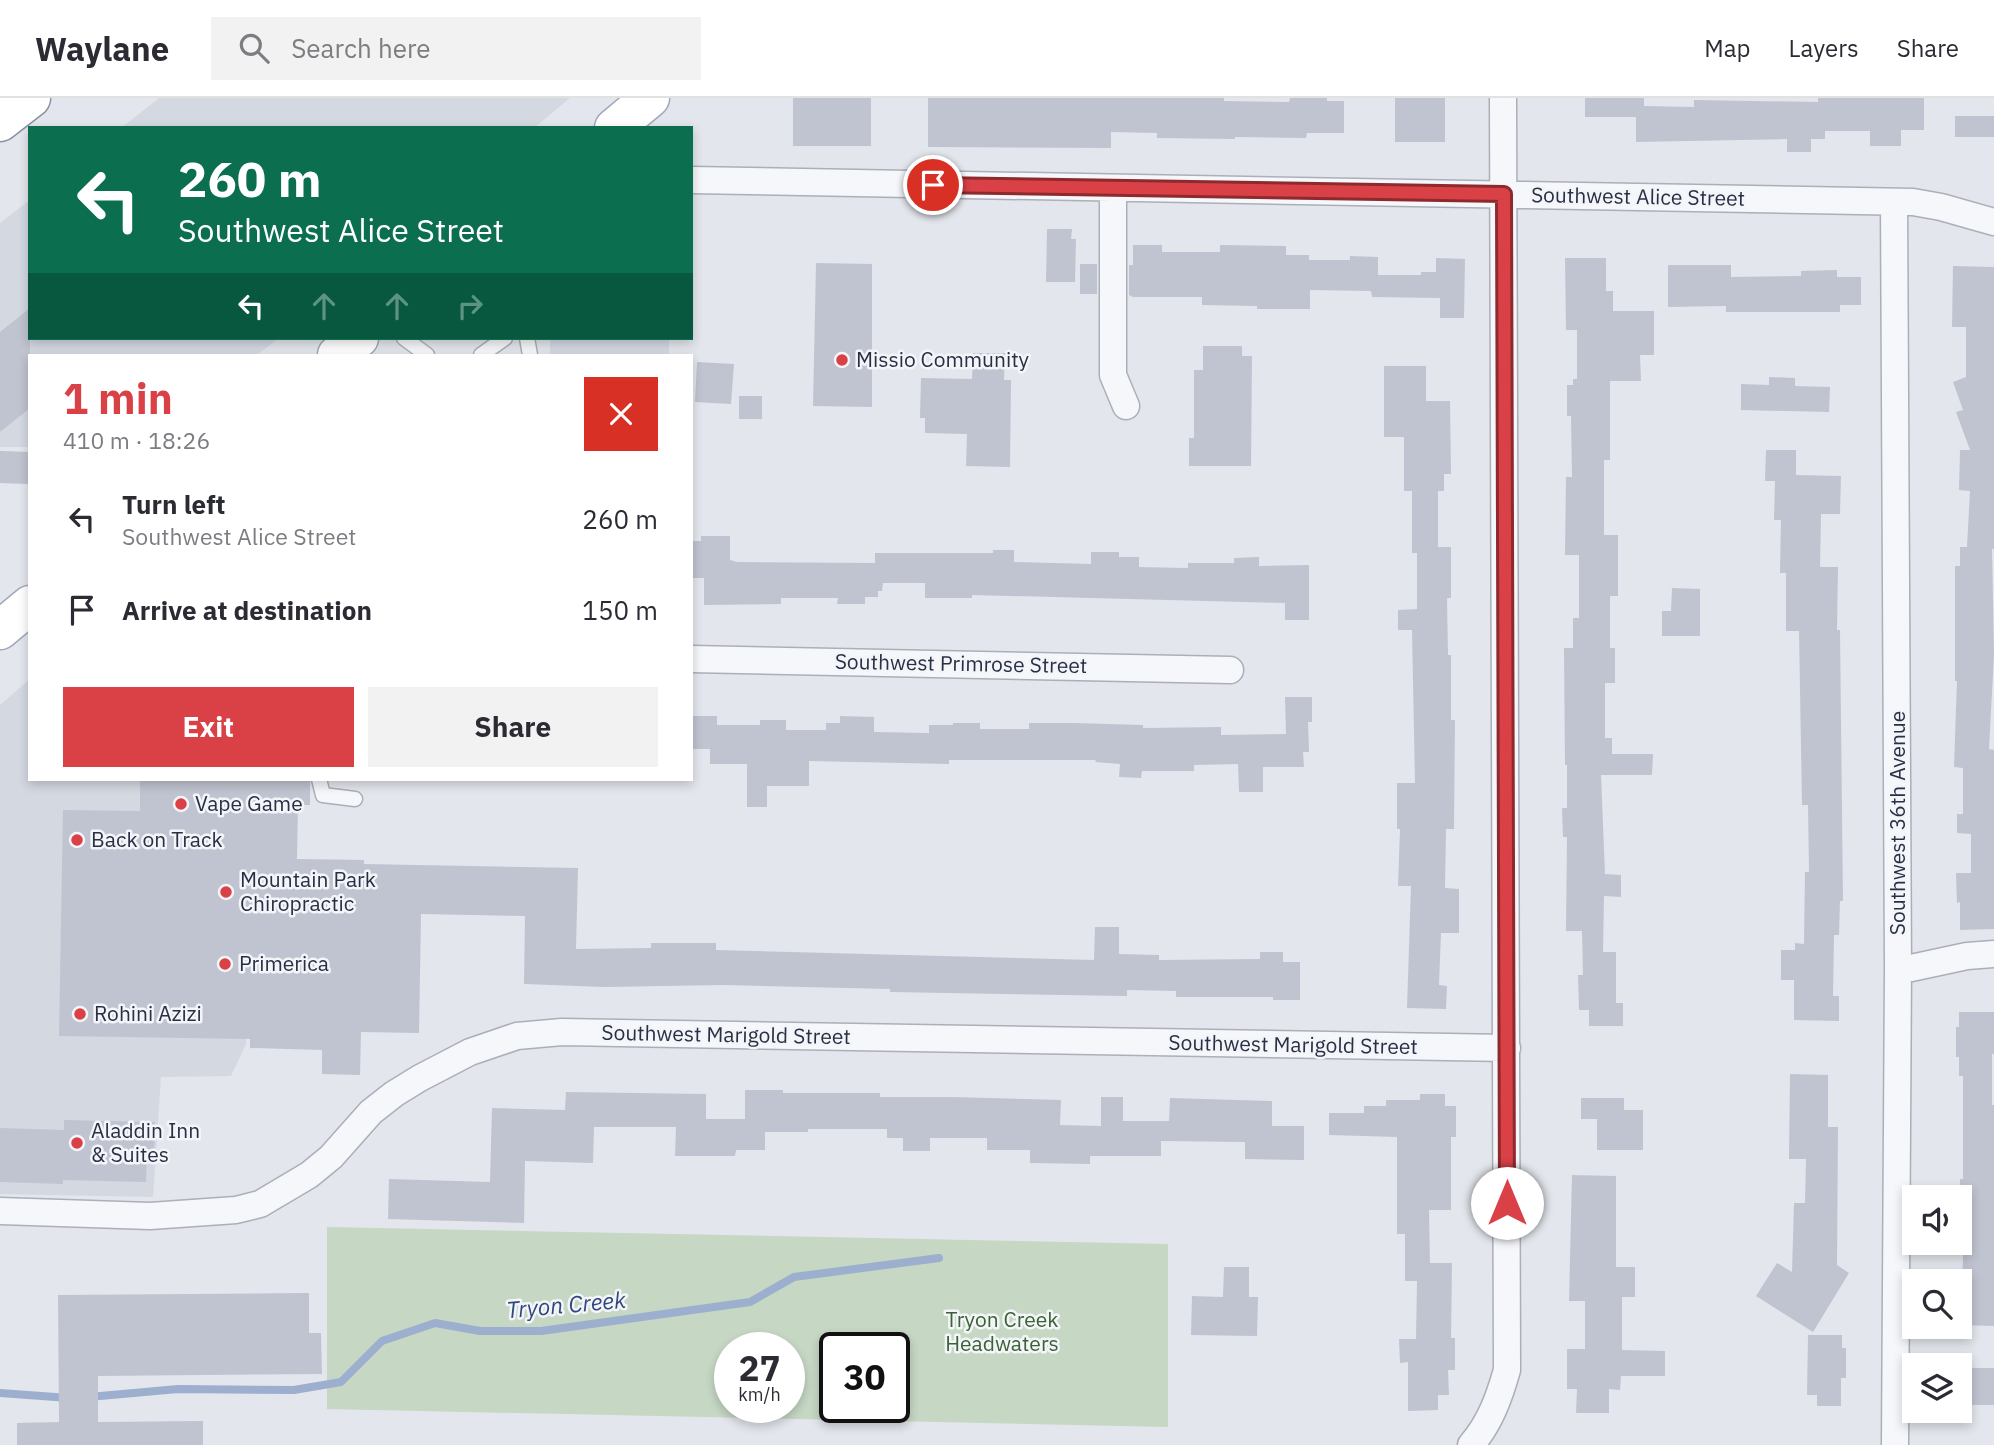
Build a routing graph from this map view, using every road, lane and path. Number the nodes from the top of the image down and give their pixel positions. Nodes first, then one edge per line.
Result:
1 (31, 98) edge
2 (650, 98) edge
3 (1503, 98) edge
4 (0, 122) edge
5 (616, 126) edge
6 (693, 180) edge
7 (1113, 190) junction
8 (1504, 194) junction
9 (1894, 202) junction
10 (1994, 222) edge
11 (356, 340) edge
12 (407, 340) edge
13 (502, 340) edge
14 (338, 354) edge
15 (426, 354) edge
16 (482, 354) edge
17 (1126, 406) dead end
18 (28, 607) edge
19 (0, 629) edge
20 (693, 659) edge
21 (1230, 670) dead end
22 (320, 781) edge
23 (355, 799) dead end
24 (1994, 954) edge
25 (1898, 968) junction
26 (1507, 1048) junction
27 (0, 1210) edge
28 (1471, 1445) edge
29 (1895, 1445) edge

1 - 4 main road
2 - 5 main road
3 - 8 street
6 - 7 street, Southwest Alice Street
7 - 8 street, Southwest Alice Street
7 - 17 street
8 - 9 street, Southwest Alice Street
8 - 26 street
9 - 10 street, Southwest Alice Street
9 - 25 street, Southwest 36th Avenue
11 - 14 main road
12 - 15 lane
13 - 16 lane
18 - 19 main road
20 - 21 street, Southwest Primrose Street
22 - 23 lane
24 - 25 street
25 - 29 street, Southwest 36th Avenue
26 - 27 street, Southwest Marigold Street
26 - 28 street

